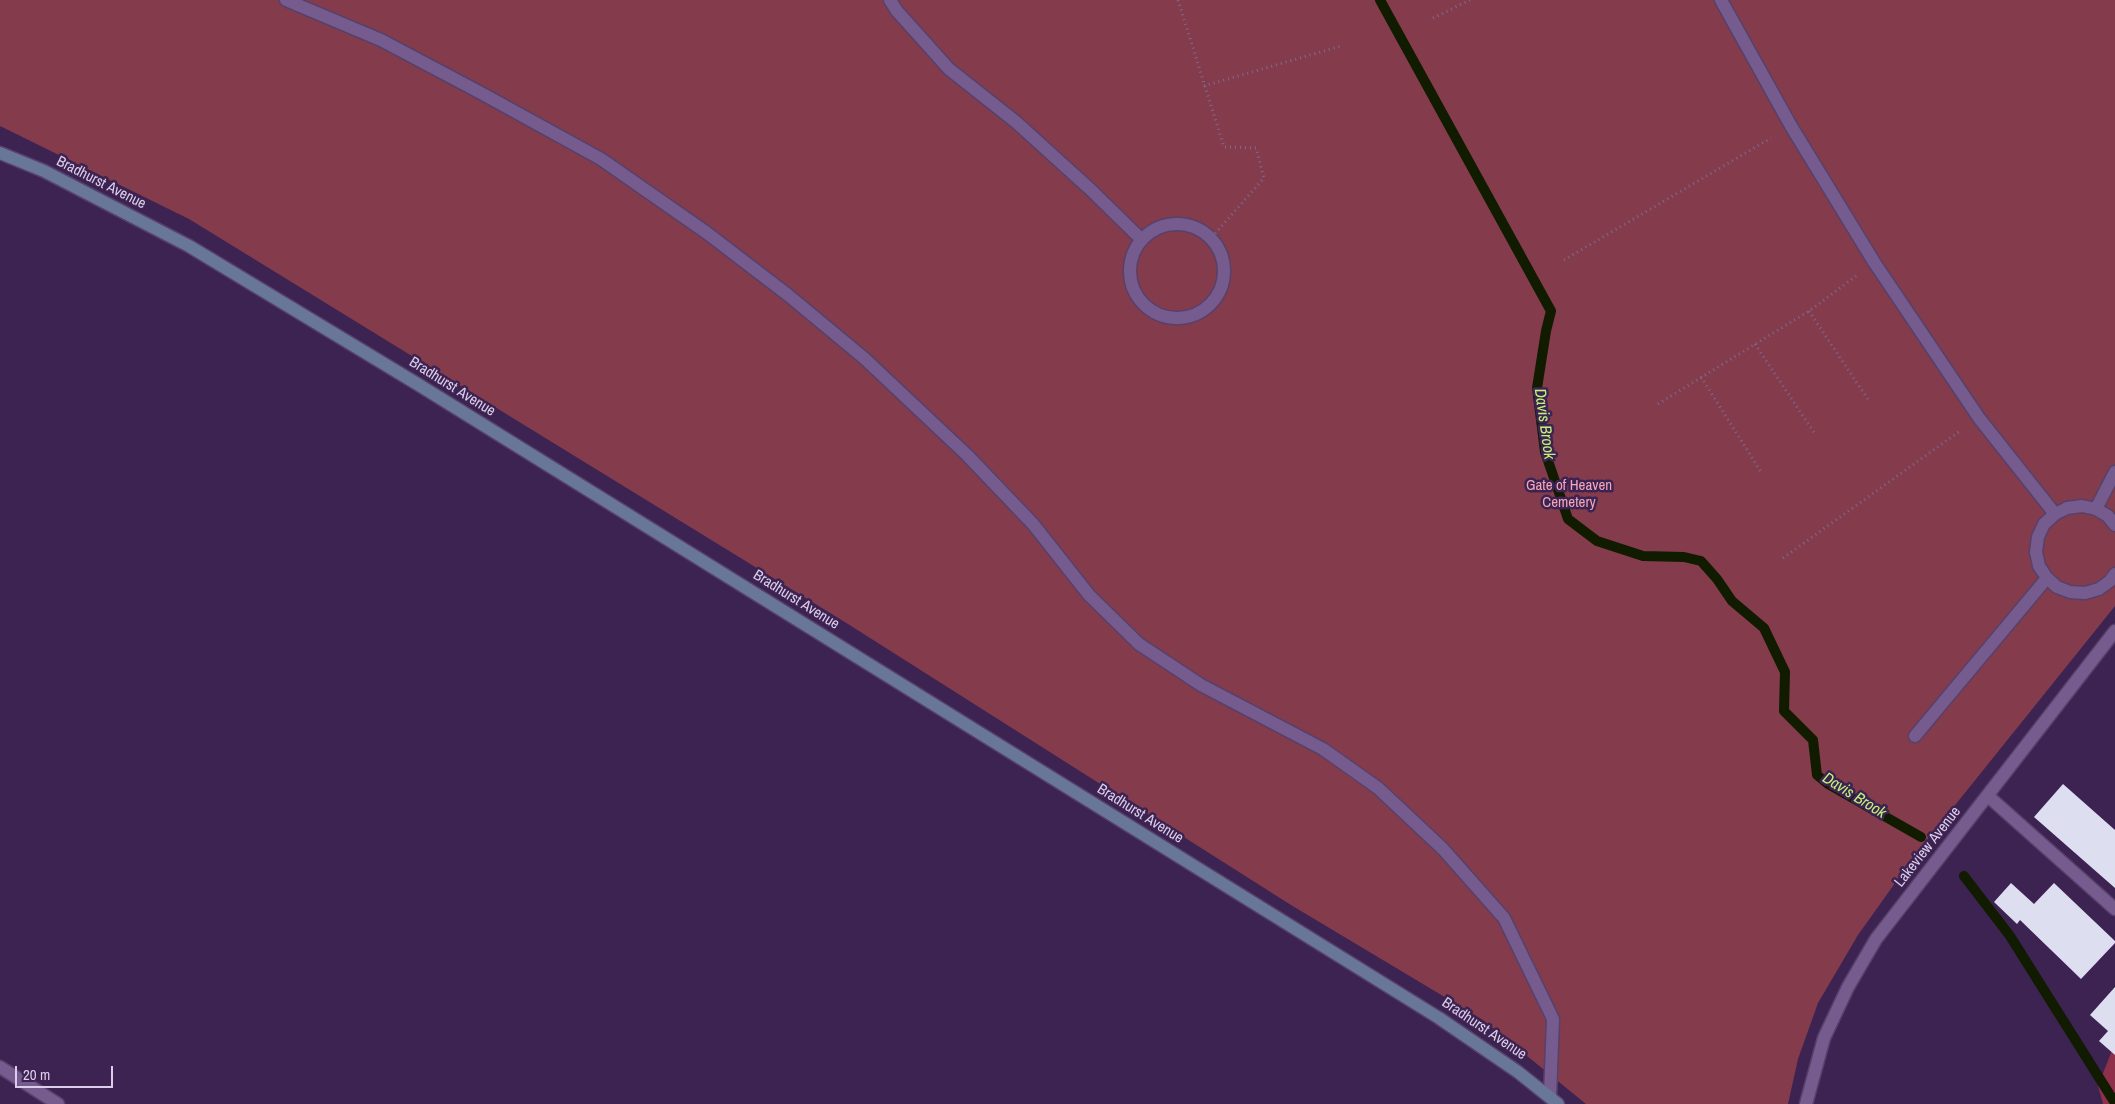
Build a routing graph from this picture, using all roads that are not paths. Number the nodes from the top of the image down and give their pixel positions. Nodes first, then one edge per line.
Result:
1 (286, 0) edge
2 (890, 0) edge
3 (1721, 0) edge
4 (0, 153) edge
5 (1141, 239) junction
6 (2115, 472) edge
7 (2096, 509) junction
8 (2055, 514) junction
9 (2115, 525) edge
10 (2115, 574) edge
11 (2047, 578) junction
12 (2115, 631) edge
13 (1915, 736) dead end
14 (1988, 796) junction
15 (2115, 909) edge
16 (0, 1067) edge
17 (1554, 1100) edge
18 (58, 1104) edge
19 (1806, 1104) edge

1 - 17 street
2 - 5 street
3 - 8 street
4 - 17 main road, Bradhurst Avenue
5 - 5 street
6 - 7 street
7 - 8 street
7 - 9 street
8 - 11 street
10 - 11 street
11 - 13 street
12 - 14 street, Lakeview Avenue
14 - 15 street
14 - 19 street, Lakeview Avenue
16 - 18 street

